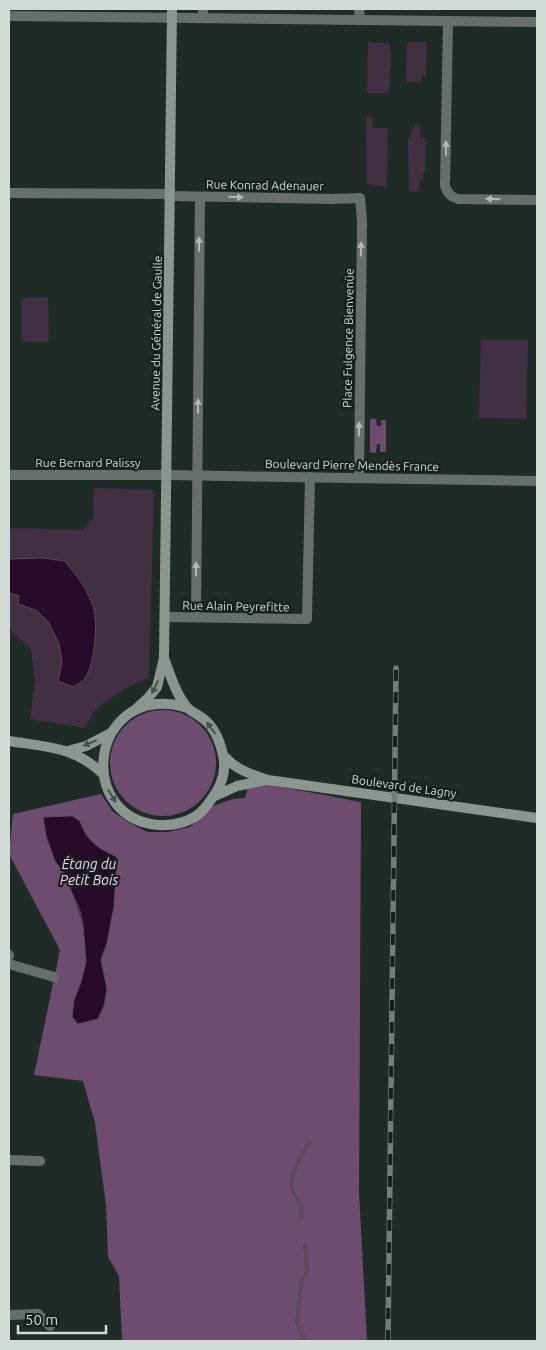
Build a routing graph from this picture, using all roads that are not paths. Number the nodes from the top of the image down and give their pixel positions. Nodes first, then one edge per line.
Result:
1 (359, 9) edge
2 (10, 13) edge
3 (141, 13) edge
4 (172, 13) edge
5 (203, 13) edge
6 (360, 20) junction
7 (448, 21) junction
8 (537, 22) edge
9 (9, 193) edge
10 (170, 195) junction
11 (200, 197) junction
12 (360, 198) joint
13 (537, 200) edge
14 (9, 475) edge
15 (167, 475) junction
16 (197, 475) junction
17 (310, 477) junction
18 (359, 478) junction
19 (537, 480) edge
20 (165, 617) junction
21 (196, 617) junction
22 (164, 658) junction
23 (187, 708) junction
24 (135, 710) junction
25 (111, 733) junction
26 (9, 740) edge
27 (68, 751) junction
28 (224, 756) junction
29 (103, 774) junction
30 (268, 780) junction
31 (215, 796) junction
32 (537, 818) edge
33 (9, 964) edge
34 (54, 977) dead end
35 (9, 1160) edge
36 (40, 1161) dead end
37 (9, 1315) edge
38 (50, 1326) dead end

1 - 6 street
2 - 3 street
3 - 4 street
4 - 5 street
4 - 10 main road, Avenue du Général de Gaulle
5 - 6 street
6 - 7 street
7 - 8 street
13 -> 7 street
9 - 10 street, Rue Konrad Adenauer
10 - 11 street, Rue Konrad Adenauer
10 - 15 main road, Avenue du Général de Gaulle
11 -> 12 street, Rue Konrad Adenauer
16 -> 11 street
18 -> 12 street, Place Fulgence Bienvenüe
14 - 15 street, Rue Bernard Palissy
15 - 16 street, Boulevard Pierre Mendès France
15 - 20 main road, Avenue du Général de Gaulle
16 - 17 street, Boulevard Pierre Mendès France
21 -> 16 street
17 - 18 street, Boulevard Pierre Mendès France
17 - 21 street, Rue Alain Peyrefitte
18 - 19 street, Boulevard Pierre Mendès France
20 - 21 street, Rue Alain Peyrefitte
20 - 22 main road, Avenue du Général de Gaulle
22 - 23 main road, Avenue du Général de Gaulle
22 -> 24 main road, Avenue du Général de Gaulle
23 - 24 main road
28 -> 23 main road
24 - 25 main road
25 -> 27 main road
25 - 29 main road
26 - 27 main road
27 - 29 main road
28 - 30 main road, Boulevard de Lagny
28 - 31 main road
29 -> 31 main road
30 - 31 main road, Boulevard de Lagny
30 - 32 main road, Boulevard de Lagny
33 - 34 street
35 - 36 street
37 - 38 street

